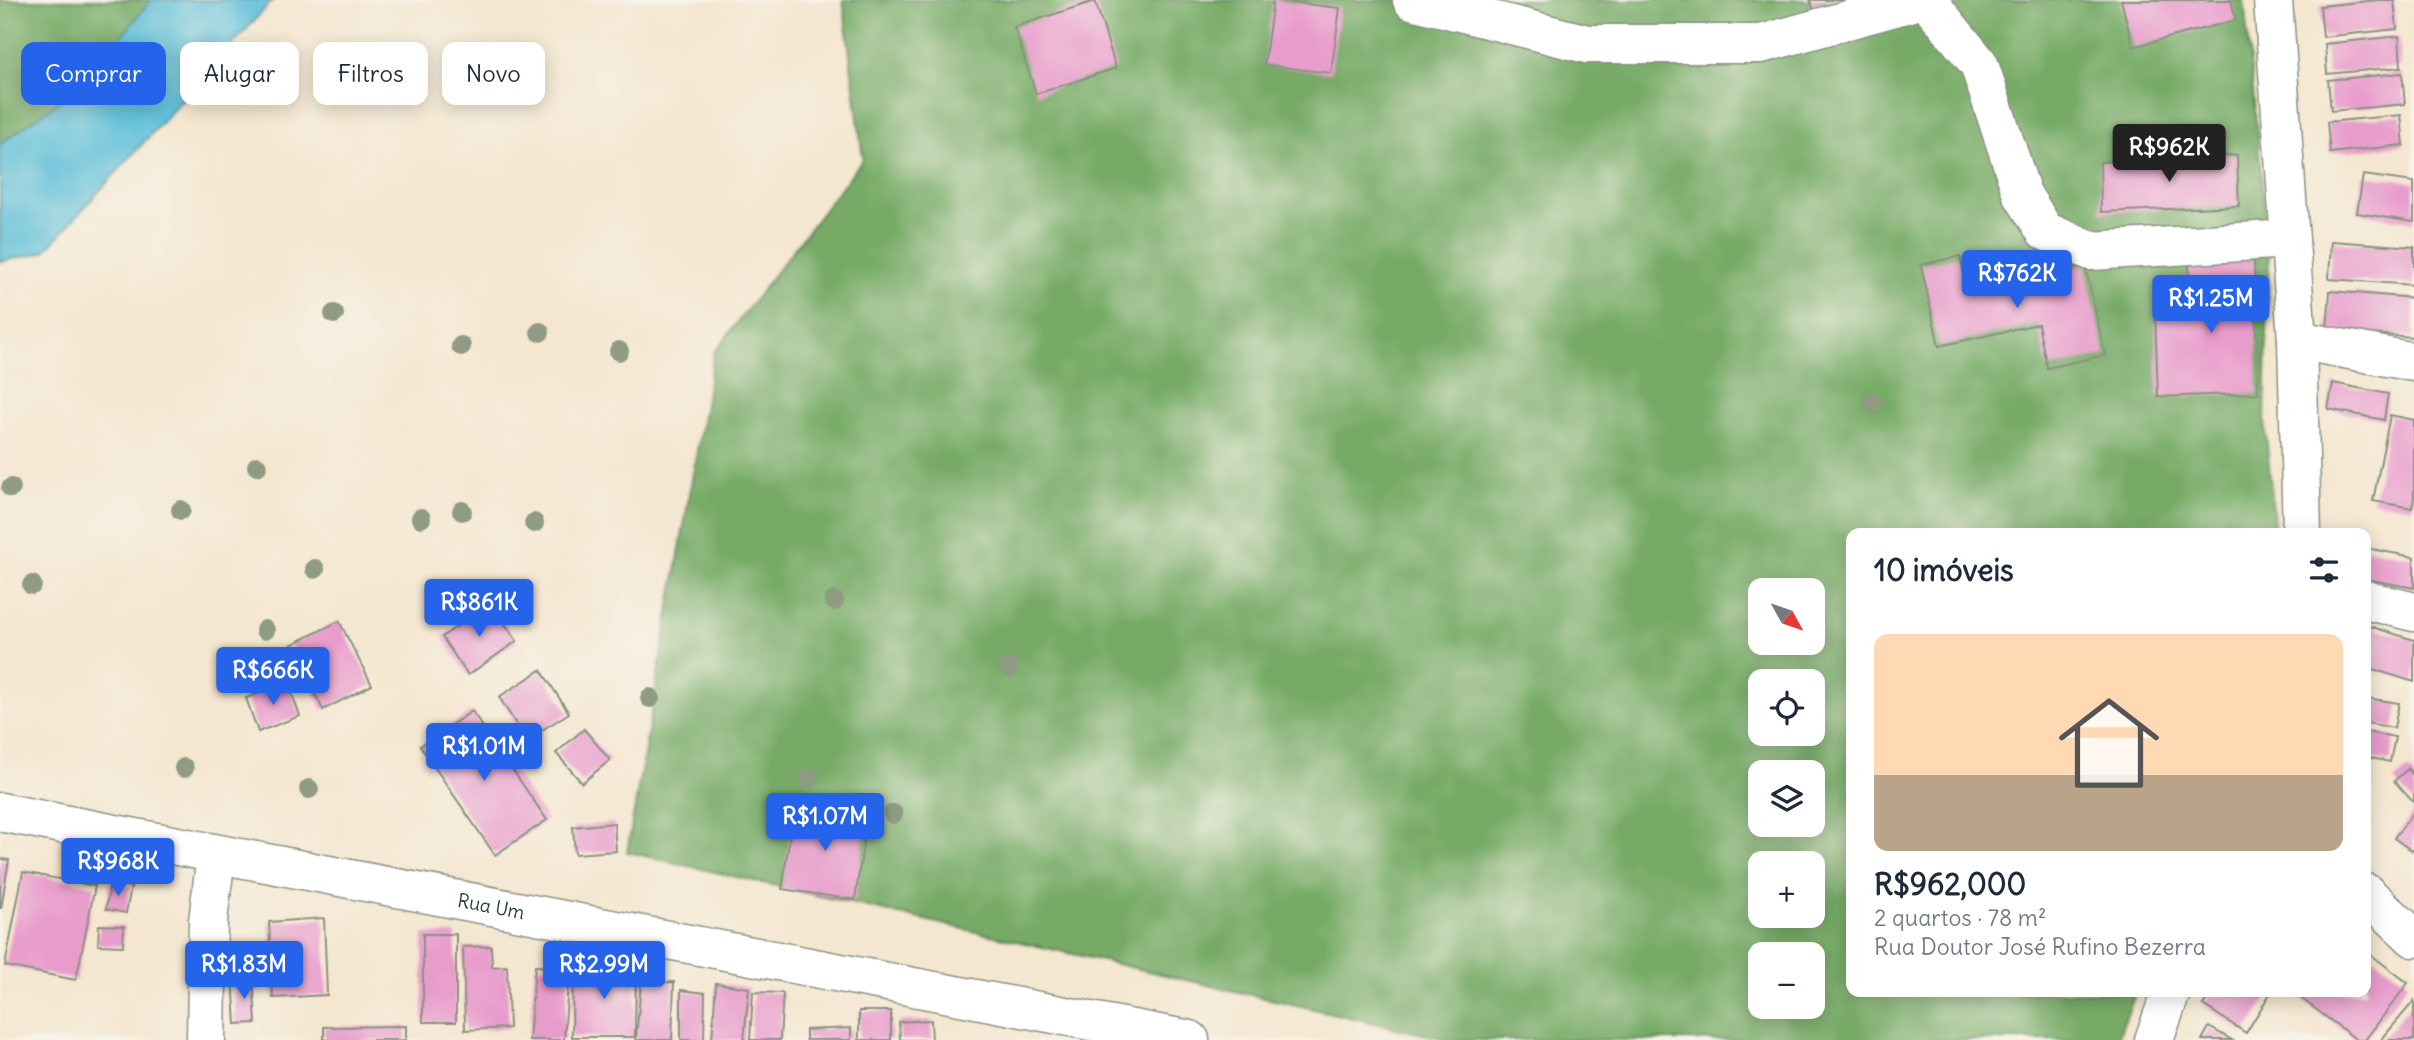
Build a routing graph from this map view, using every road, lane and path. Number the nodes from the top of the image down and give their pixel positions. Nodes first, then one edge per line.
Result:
1 (1412, 0) edge
2 (1920, 0) edge
3 (1927, 0) edge
4 (2273, 0) edge
5 (2290, 239) junction
6 (2297, 340) junction
7 (2414, 362) edge
8 (2302, 528) edge
9 (2371, 601) edge
10 (2414, 612) edge
11 (0, 812) edge
12 (216, 855) junction
13 (2371, 898) edge
14 (2414, 938) edge
15 (2169, 997) edge
16 (206, 1040) edge
17 (1190, 1040) edge
18 (2154, 1040) edge

1 - 2 street
3 - 5 street
4 - 5 street
5 - 6 street
6 - 7 street
6 - 8 street
9 - 10 street
11 - 12 street, Rua Um
12 - 16 street
12 - 17 street, Rua Um
13 - 14 street
15 - 18 street

